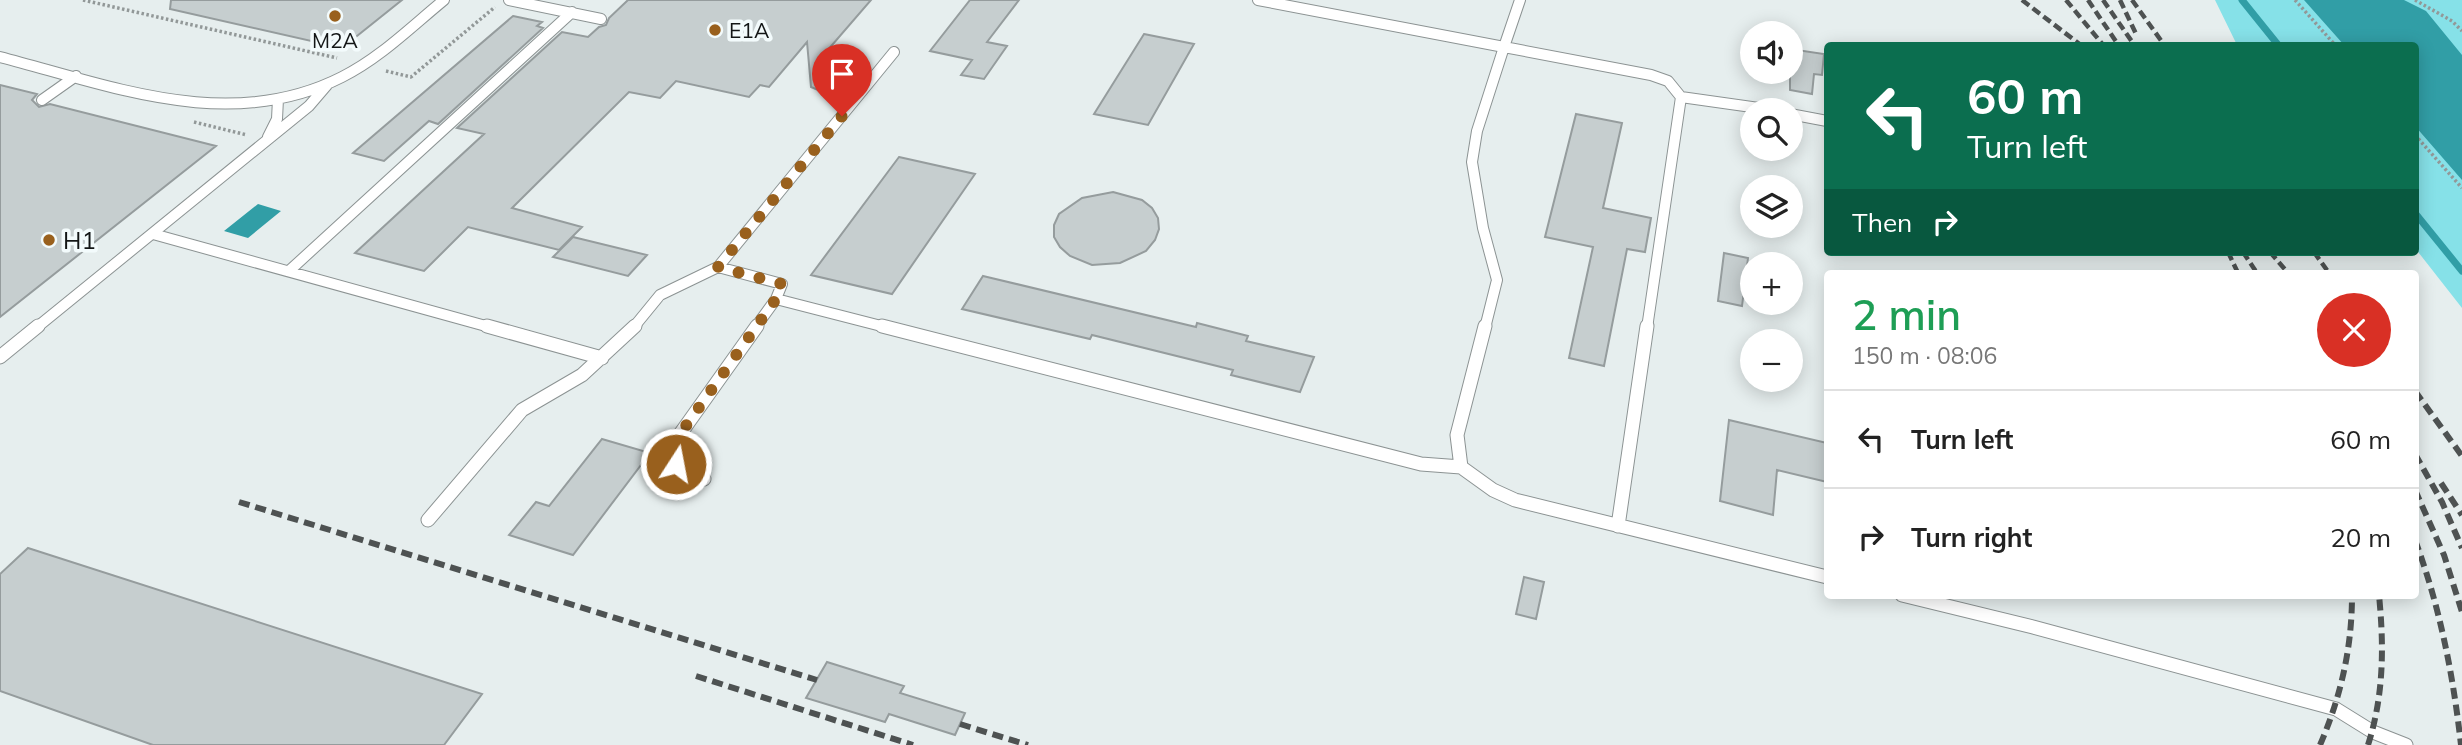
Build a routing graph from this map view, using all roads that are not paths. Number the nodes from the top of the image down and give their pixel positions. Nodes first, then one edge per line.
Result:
1 (444, 0) edge
2 (507, 0) edge
3 (566, 0) edge
4 (1258, 0) edge
5 (1520, 0) edge
6 (556, 9) junction
7 (572, 12) junction
8 (601, 19) dead end
9 (1504, 47) junction
10 (894, 52) dead end
11 (0, 57) edge
12 (76, 76) junction
13 (329, 83) junction
14 (1681, 97) junction
15 (278, 99) junction
16 (42, 100) dead end
17 (1740, 105) edge
18 (1803, 116) edge
19 (1824, 120) edge
20 (267, 140) junction
21 (153, 234) junction
22 (718, 267) junction
23 (289, 271) junction
24 (776, 299) junction
25 (0, 358) edge
26 (602, 358) junction
27 (1461, 467) junction
28 (704, 479) dead end
29 (428, 520) dead end
30 (1618, 526) junction
31 (1824, 576) edge
32 (1918, 599) edge
33 (2406, 745) edge

1 - 13 lane
2 - 6 lane
3 - 6 lane
4 - 9 lane
5 - 9 lane
6 - 7 lane
7 - 8 lane
7 - 23 lane
9 - 14 lane
9 - 27 lane
10 - 22 lane
11 - 12 lane
12 - 15 lane
12 - 16 lane
13 - 15 lane
13 - 20 lane
14 - 17 lane
14 - 30 lane
15 - 20 lane
18 - 19 lane
20 - 21 lane
21 - 23 lane
21 - 25 lane
22 - 24 lane
22 - 26 lane
23 - 26 lane
24 - 27 lane
24 - 28 lane
26 - 29 lane
27 - 30 lane
30 - 31 lane
32 - 33 lane

